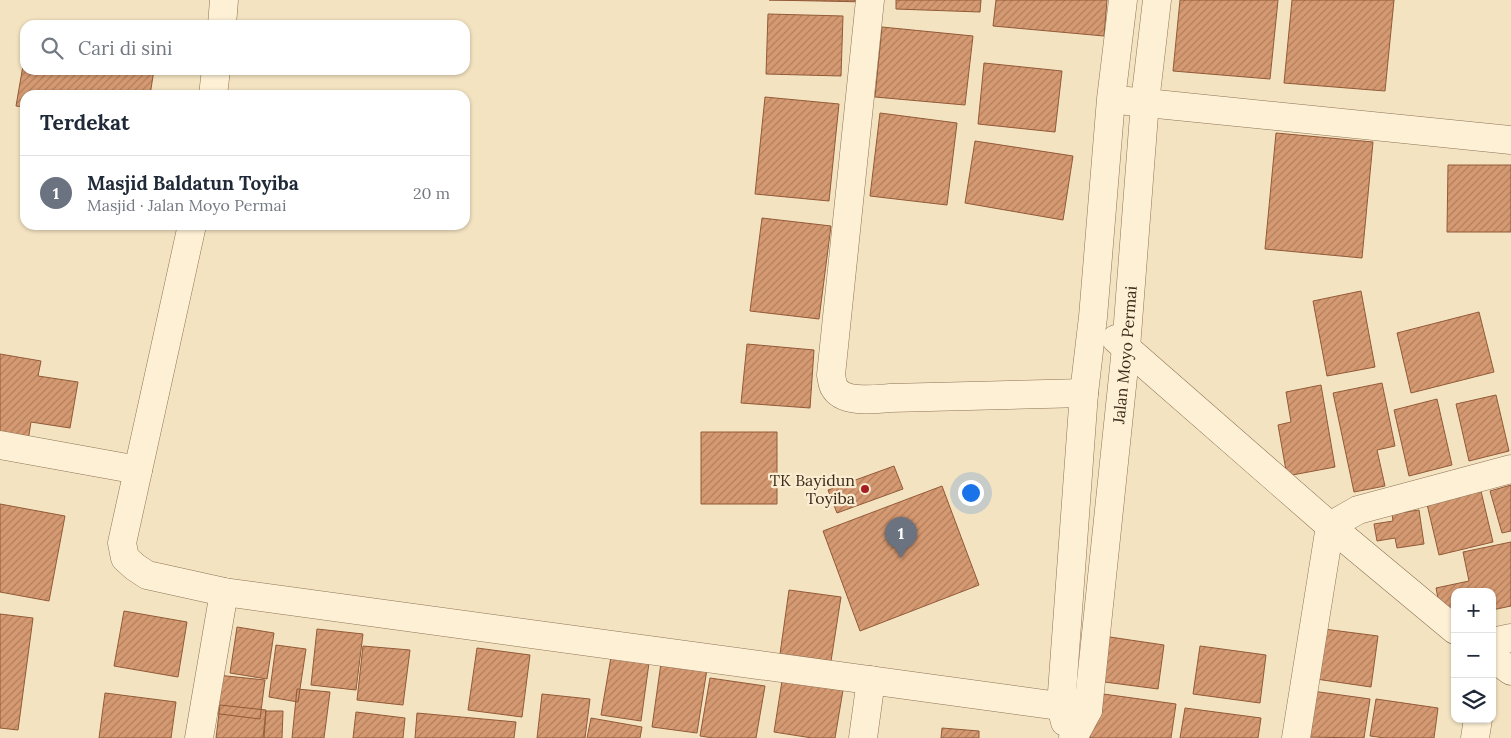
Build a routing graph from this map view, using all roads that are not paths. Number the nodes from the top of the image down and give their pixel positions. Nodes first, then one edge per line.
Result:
1 (224, 0) edge
2 (870, 0) edge
3 (1123, 0) edge
4 (1156, 0) edge
5 (222, 20) edge
6 (215, 75) edge
7 (214, 90) edge
8 (1111, 99) junction
9 (1145, 102) junction
10 (1511, 140) edge
11 (191, 230) edge
12 (1093, 317) junction
13 (1126, 348) junction
14 (1084, 393) junction
15 (0, 445) edge
16 (1511, 469) edge
17 (138, 470) junction
18 (1330, 526) junction
19 (224, 592) junction
20 (1451, 627) edge
21 (1511, 638) edge
22 (1496, 641) edge
23 (1496, 660) edge
24 (1511, 671) edge
25 (871, 680) junction
26 (1061, 706) junction
27 (1088, 710) junction
28 (1477, 723) edge
29 (199, 738) edge
30 (863, 738) edge
31 (1070, 738) edge
32 (1073, 738) edge
33 (1296, 738) edge
34 (1475, 738) edge

1 - 5 street
2 - 14 street
3 - 8 street, Jalan Moyo Permai
4 - 9 street, Jalan Moyo Permai
6 - 7 street
8 - 9 street
8 - 12 street, Jalan Moyo Permai
9 - 10 street
9 - 13 street, Jalan Moyo Permai
11 - 17 street
12 - 13 street
12 - 14 street, Jalan Moyo Permai
13 - 18 street
13 - 27 street, Jalan Moyo Permai
14 - 26 street, Jalan Moyo Permai
15 - 17 street
16 - 18 street
17 - 19 street
18 - 20 street
18 - 33 street
19 - 25 street
19 - 29 street
21 - 22 street
23 - 24 street
25 - 26 street
25 - 30 street
26 - 27 street
26 - 31 street, Jalan Moyo Permai
27 - 32 street
28 - 34 street

